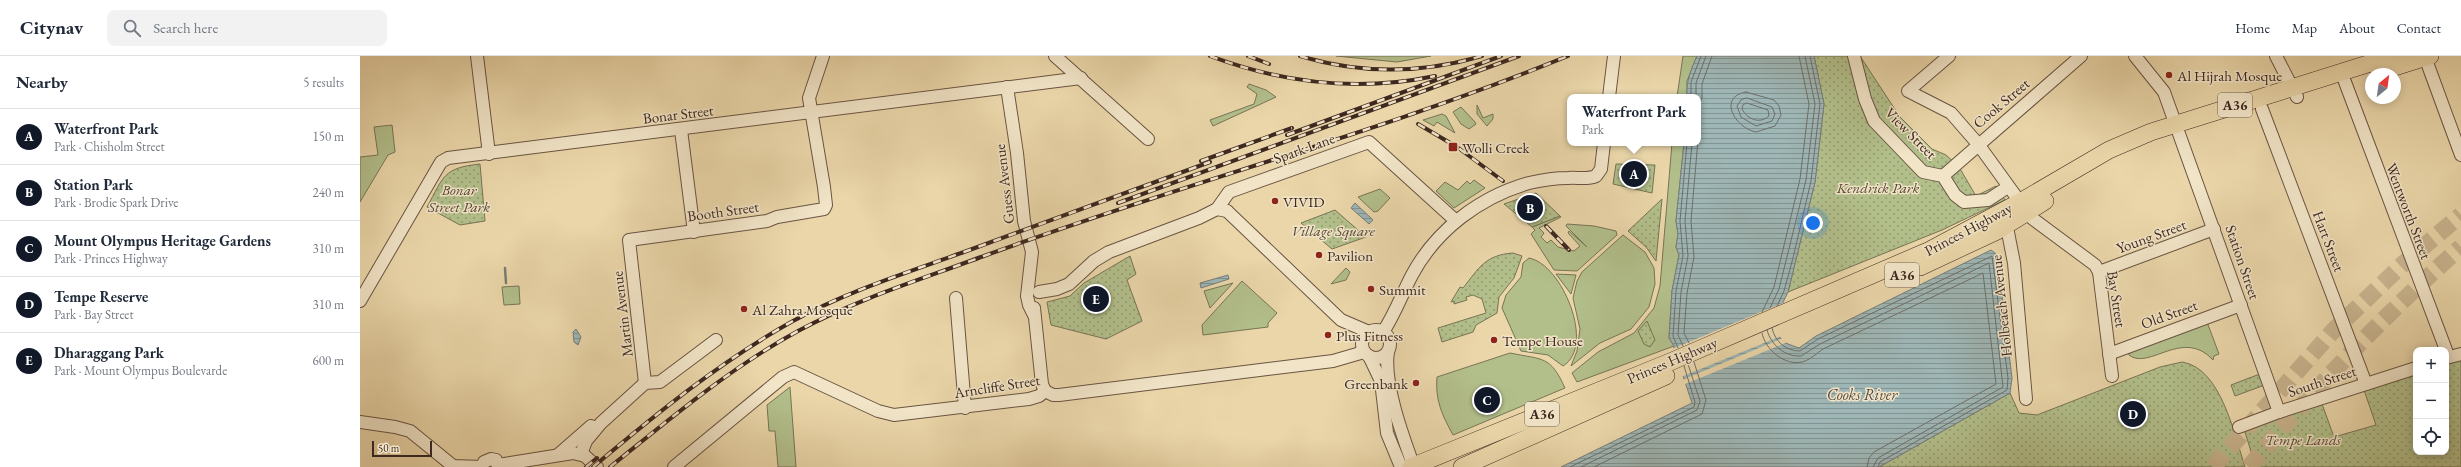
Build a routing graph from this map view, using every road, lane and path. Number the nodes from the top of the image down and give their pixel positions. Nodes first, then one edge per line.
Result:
1 (477, 56) edge
2 (822, 56) edge
3 (1055, 56) edge
4 (1614, 56) edge
5 (1854, 56) edge
6 (1949, 56) edge
7 (2081, 56) edge
8 (2135, 56) edge
9 (2276, 56) edge
10 (2393, 56) edge
11 (2428, 57) edge
12 (2391, 68) edge
13 (2365, 76) edge
14 (1081, 78) junction
15 (2345, 82) junction
16 (1008, 87) junction
17 (2296, 92) junction
18 (1609, 94) edge
19 (2262, 109) junction
20 (812, 113) junction
21 (2178, 128) junction
22 (681, 130) junction
23 (1148, 139) dead end
24 (1978, 144) junction
25 (1604, 146) edge
26 (489, 154) junction
27 (2461, 154) edge
28 (1943, 176) junction
29 (2008, 187) junction
30 (2023, 207) junction
31 (1222, 210) junction
32 (2006, 218) junction
33 (1456, 221) junction
34 (2214, 229) junction
35 (694, 232) junction
36 (629, 240) joint
37 (2099, 272) junction
38 (1030, 276) junction
39 (1039, 292) junction
40 (956, 298) dead end
41 (360, 301) edge
42 (2241, 305) junction
43 (1034, 315) junction
44 (1368, 332) junction
45 (1383, 332) junction
46 (716, 340) dead end
47 (2444, 347) edge
48 (1388, 352) junction
49 (1366, 354) junction
50 (2109, 354) junction
51 (2449, 354) edge
52 (2461, 354) edge
53 (1672, 367) junction
54 (2413, 369) edge
55 (2112, 376) dead end
56 (645, 383) junction
57 (2366, 384) junction
58 (1045, 391) junction
59 (2026, 399) dead end
60 (965, 408) junction
61 (2279, 412) junction
62 (360, 422) edge
63 (601, 423) junction
64 (2239, 427) dead end
65 (559, 454) junction
66 (581, 454) junction
67 (498, 466) edge
68 (482, 467) edge
69 (597, 467) edge
70 (674, 467) edge
71 (1410, 467) edge
72 (1462, 467) edge

1 - 26 street
2 - 20 street
3 - 14 street
4 - 18 street
5 - 28 street, View Street
6 - 24 street, Bay Street
7 - 24 street, Cook Street
8 - 21 street, Station Street
9 - 17 street
10 - 17 highway, Princes Highway / A36
11 - 12 highway, Princes Highway / A36
11 - 27 street
13 - 15 highway, Princes Highway / A36
14 - 16 street, Bonar Street
14 - 23 street
15 - 17 highway, Princes Highway / A36
15 - 47 street, Wentworth Street
16 - 20 street, Bonar Street
16 - 38 street, Guess Avenue
17 - 19 highway, Princes Highway / A36
17 - 21 highway, Princes Highway / A36
19 - 21 highway, Princes Highway / A36
19 - 57 street, Hart Street
20 - 22 street, Bonar Street
20 - 35 street, Booth Street
21 - 30 highway, Princes Highway / A36
21 - 34 street, Station Street
22 - 26 street, Bonar Street
22 - 35 street
24 - 28 street, View Street
24 - 29 street, Bay Street
25 - 33 street
26 - 41 street, Bonar Street
28 - 29 street, View Street
29 - 30 street, Bay Street
30 - 32 highway, Princes Highway / A36
30 - 37 street, Bay Street
31 - 33 street, Spark Lane
31 - 39 street
31 - 44 street
32 - 53 highway, Princes Highway / A36
32 - 59 street, Holbeach Avenue
33 - 45 street
34 - 37 street, Young Street
34 - 42 street, Station Street
35 - 36 street, Booth Street
36 - 56 street, Martin Avenue
37 - 50 street, Bay Street
38 - 39 street
38 - 43 street, Guess Avenue
39 - 43 street, Guess Avenue
40 - 60 street
42 - 50 street, Old Street
42 - 61 street, Station Street
43 - 58 street, Guess Avenue
44 - 45 street
44 - 49 street
45 - 48 street
46 - 56 street
48 - 49 street
48 - 71 street
49 - 58 street, Arncliffe Street
49 - 71 street
50 - 55 street, Bay Street
51 - 52 street
53 - 71 highway, Princes Highway / A36
53 - 72 highway, Princes Highway / A36
54 - 57 street, South Street
56 - 63 street
57 - 61 street, South Street
58 - 60 street, Arncliffe Street
60 - 70 street, Arncliffe Street
61 - 64 street, South Street
62 - 68 street
63 - 65 street
63 - 66 street
65 - 66 street
65 - 67 street
66 - 69 street
67 - 68 street

